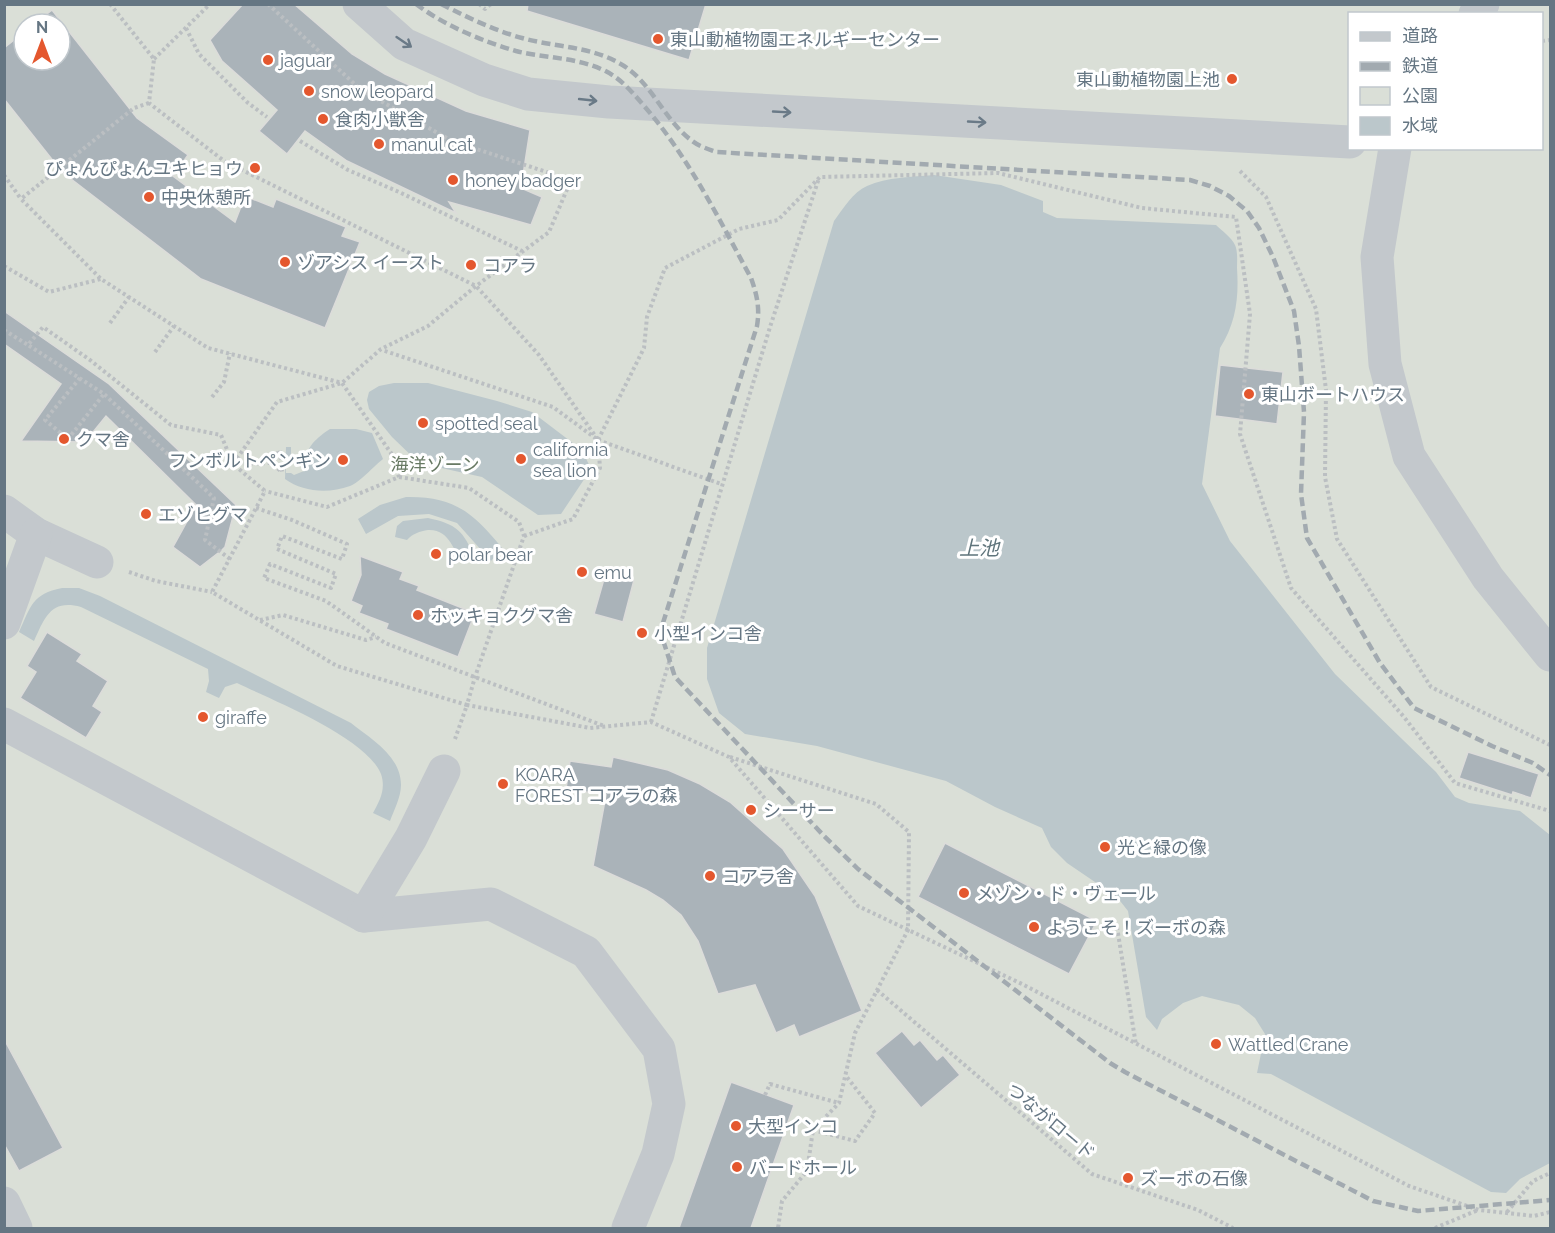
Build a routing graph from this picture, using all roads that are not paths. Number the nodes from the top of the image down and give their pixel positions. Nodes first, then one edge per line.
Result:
1 (359, 4) edge
2 (1348, 142) edge
3 (1395, 150) edge
4 (4, 511) edge
5 (36, 534) junction
6 (97, 562) road end
7 (4, 622) edge
8 (1551, 655) edge
9 (4, 724) edge
10 (444, 771) road end
11 (364, 916) junction
12 (4, 1203) edge
13 (16, 1228) edge
14 (628, 1228) edge

1 -> 2 street
3 - 8 street
4 - 5 street
5 - 6 street
5 - 7 street
9 - 11 street
10 - 11 street
11 - 14 street
12 - 13 street

